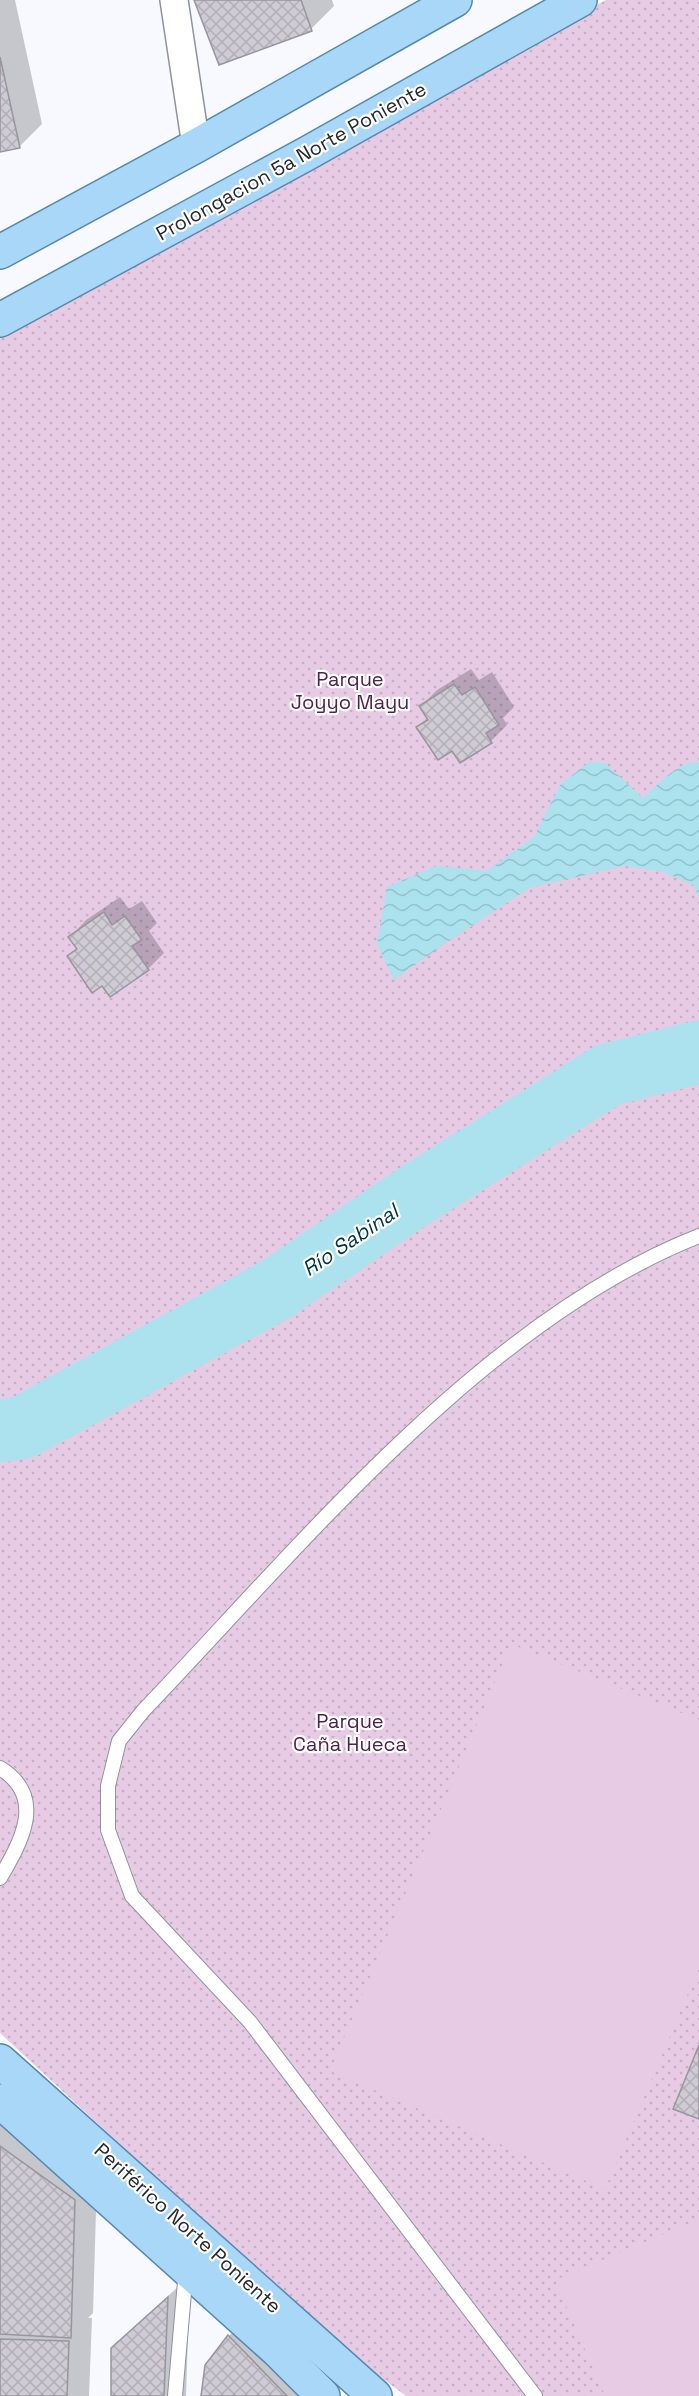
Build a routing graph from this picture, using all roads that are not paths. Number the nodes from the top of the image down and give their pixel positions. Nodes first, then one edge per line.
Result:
1 (174, 0) edge
2 (455, 0) edge
3 (580, 0) edge
4 (196, 146) junction
5 (0, 252) edge
6 (0, 320) edge
7 (699, 1236) edge
8 (0, 1768) edge
9 (0, 1878) edge
10 (0, 2061) edge
11 (0, 2101) edge
12 (186, 2268) junction
13 (175, 2396) edge
14 (323, 2396) edge
15 (375, 2396) edge
16 (535, 2396) edge

1 - 4 street
2 - 4 main road
3 - 6 main road, Prolongacion 5a Norte Poniente
4 - 5 main road
7 - 16 lane
8 - 9 lane
10 - 15 main road, Periférico Norte Poniente
11 - 12 main road, Periférico Norte Poniente
12 - 13 lane
12 - 14 main road, Periférico Norte Poniente

